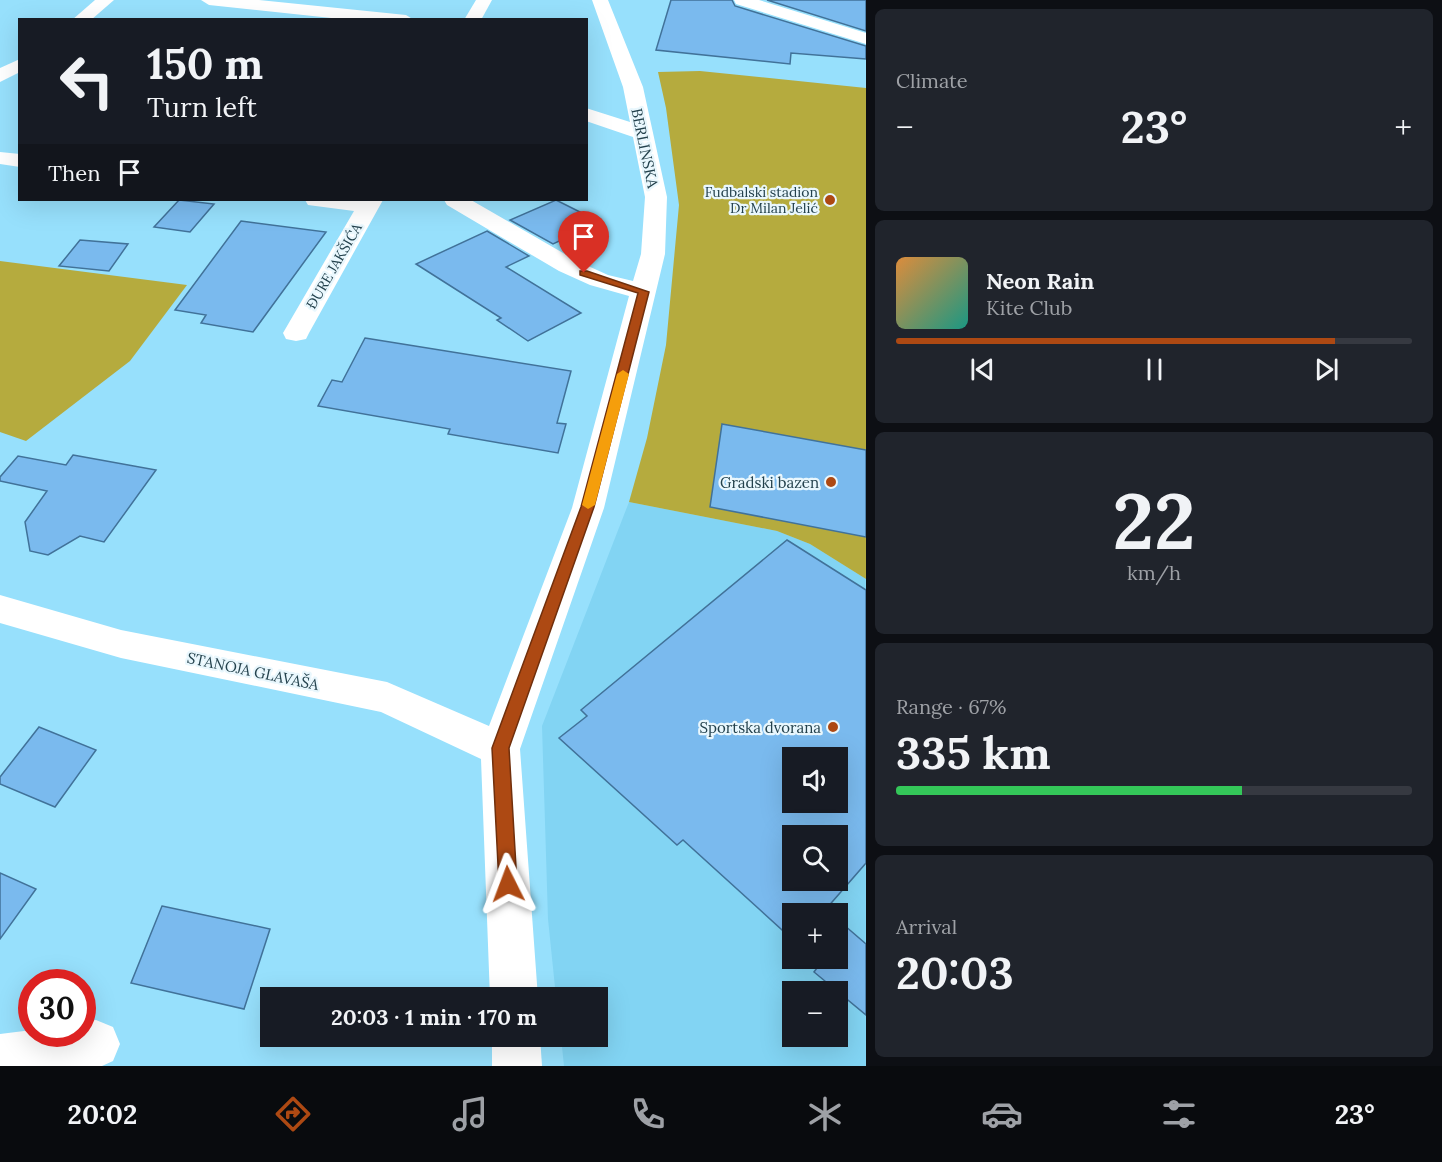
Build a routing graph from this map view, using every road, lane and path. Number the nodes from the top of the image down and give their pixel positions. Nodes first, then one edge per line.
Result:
1 (106, 0) edge
2 (209, 0) edge
3 (484, 0) edge
4 (600, 0) edge
5 (742, 0) edge
6 (83, 18) edge
7 (386, 18) edge
8 (473, 18) edge
9 (866, 39) edge
10 (18, 65) edge
11 (0, 75) edge
12 (588, 115) edge
13 (641, 133) junction
14 (0, 158) edge
15 (18, 161) edge
16 (334, 201) edge
17 (456, 201) edge
18 (370, 203) edge
19 (644, 292) junction
20 (296, 333) dead end
21 (0, 609) edge
22 (500, 748) junction
23 (513, 987) edge
24 (77, 1047) edge
25 (516, 1047) edge
26 (0, 1059) edge
27 (517, 1066) edge

1 - 6 street
2 - 7 street
3 - 8 street
4 - 13 street, BERLINSKA
5 - 9 street
10 - 11 street
12 - 13 street
13 - 19 street, BERLINSKA
14 - 15 street
16 - 18 street
17 - 19 street
18 - 20 street, ĐURE JAKŠIĆA
19 - 22 street, BERLINSKA
21 - 22 street, STANOJA GLAVAŠA
22 - 23 street, BERLINSKA
24 - 26 street
25 - 27 street

